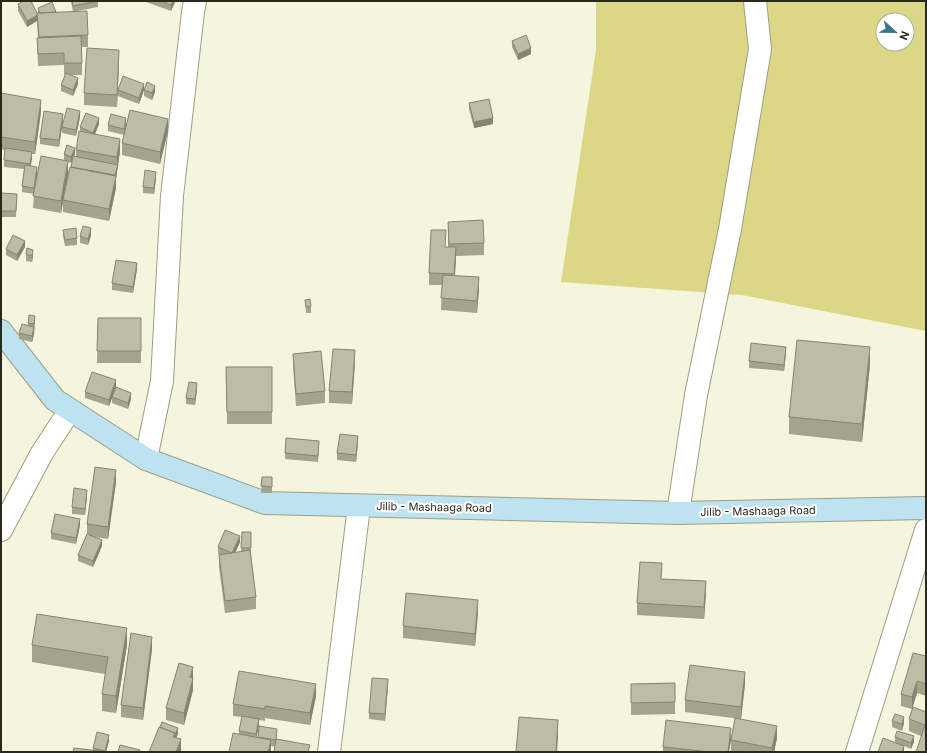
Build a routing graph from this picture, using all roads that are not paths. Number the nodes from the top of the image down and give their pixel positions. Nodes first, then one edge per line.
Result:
1 (195, 1) edge
2 (756, 1) edge
3 (1, 331) edge
4 (70, 410) junction
5 (146, 460) junction
6 (359, 506) junction
7 (926, 508) edge
8 (678, 513) junction
9 (1, 530) edge
10 (926, 530) edge
11 (329, 752) edge
12 (857, 752) edge

1 - 5 street
2 - 8 street
3 - 4 main road, Jilib - Mashaaga Road
4 - 5 main road, Jilib - Mashaaga Road
4 - 9 street
5 - 6 main road, Jilib - Mashaaga Road
6 - 8 main road, Jilib - Mashaaga Road
6 - 11 street
7 - 8 main road, Jilib - Mashaaga Road
10 - 12 street

